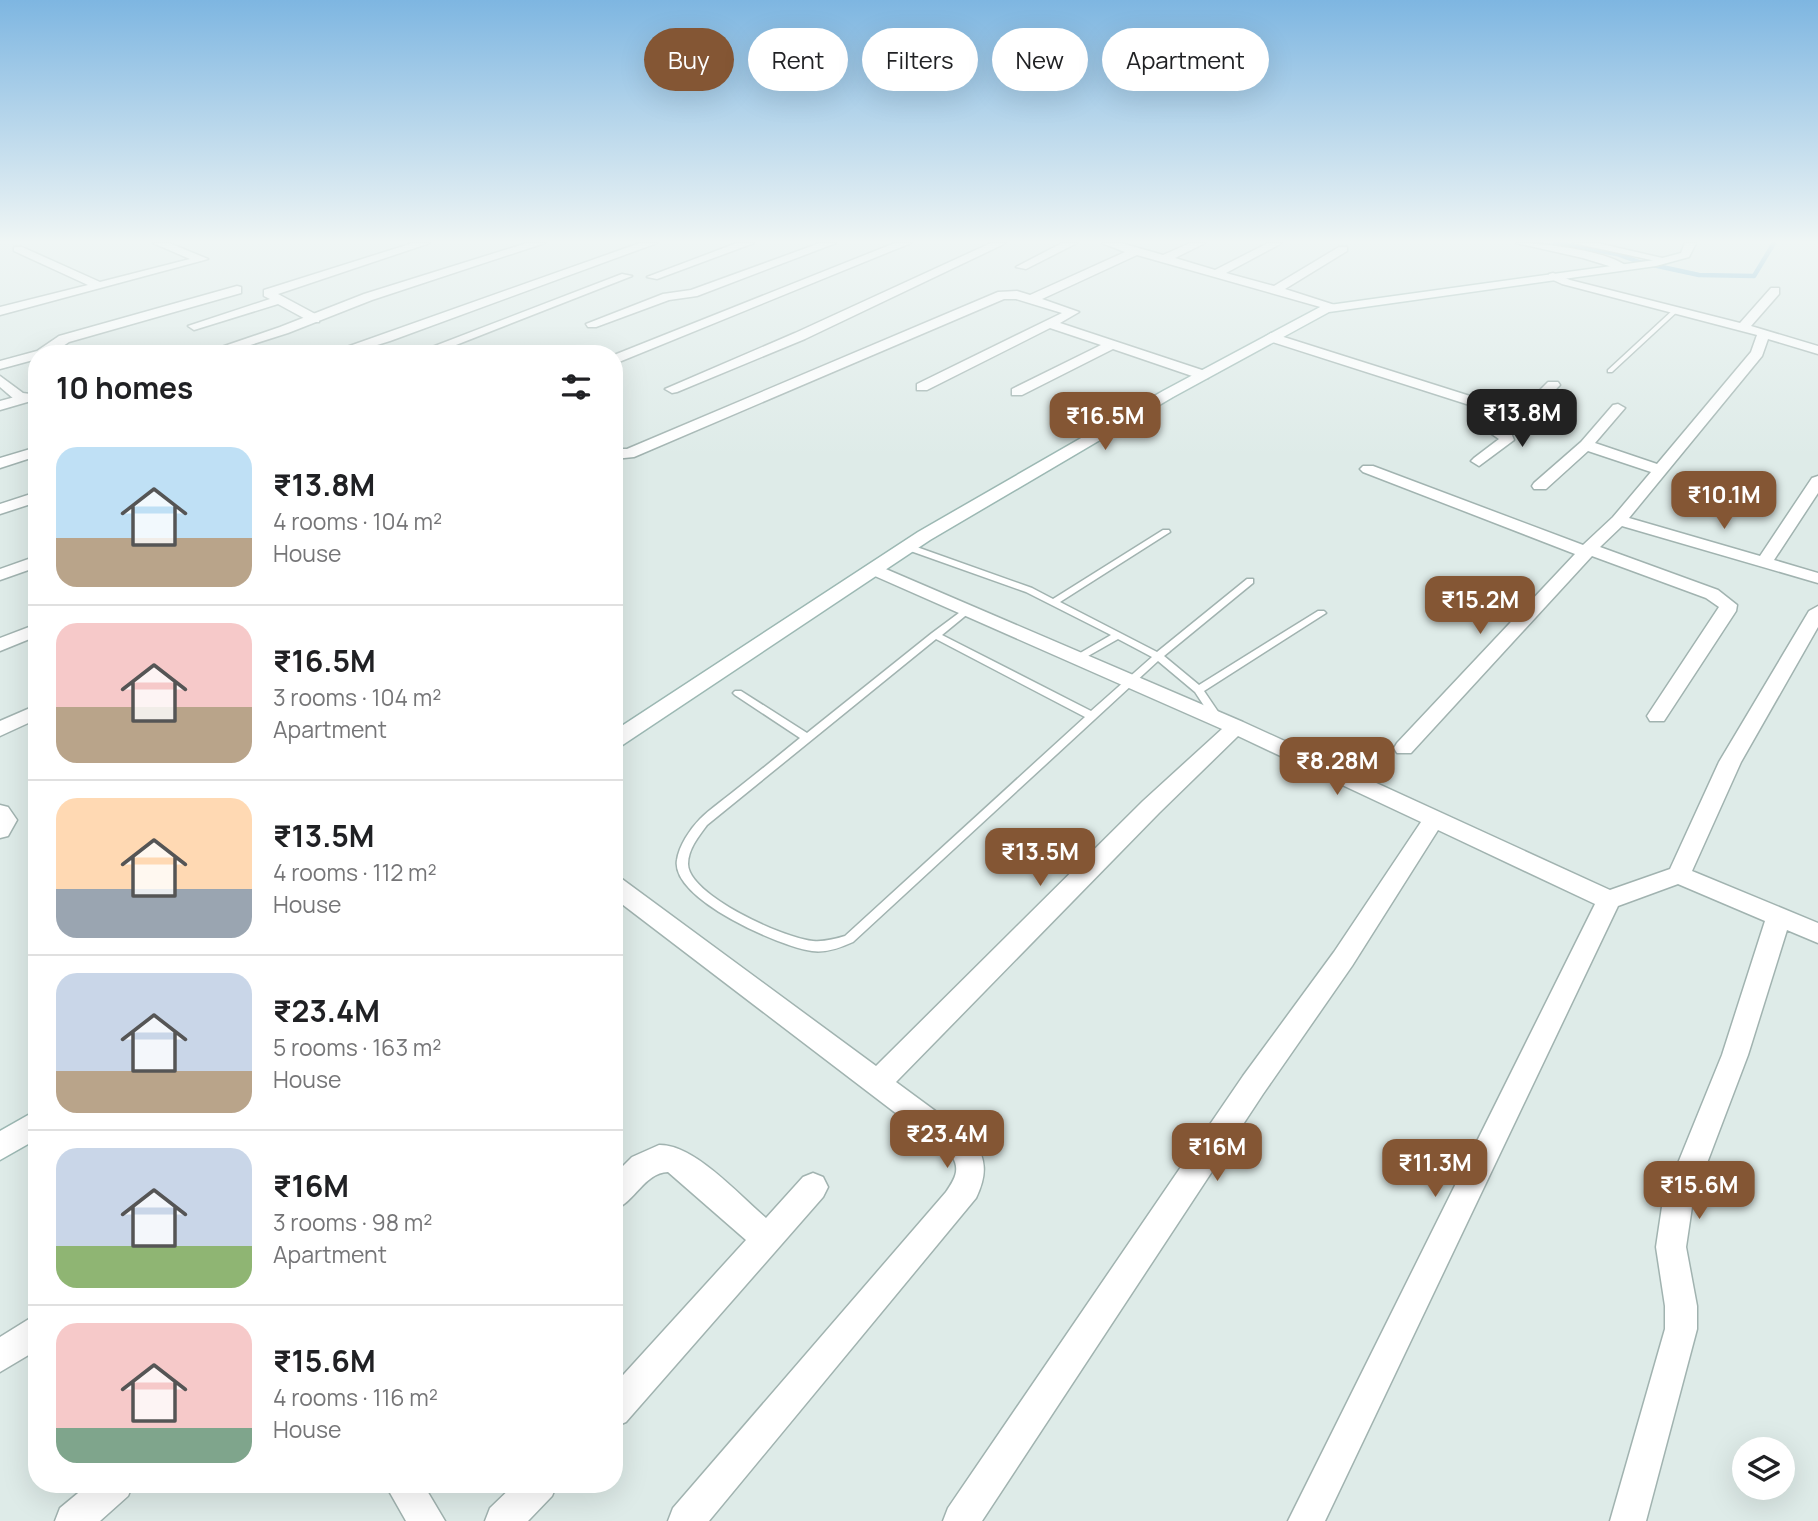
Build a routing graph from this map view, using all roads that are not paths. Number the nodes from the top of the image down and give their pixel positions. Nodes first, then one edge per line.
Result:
1 (152, 314) edge
2 (233, 314) edge
3 (305, 314) edge
4 (327, 314) edge
5 (452, 314) edge
6 (526, 314) edge
7 (620, 314) edge
8 (729, 314) edge
9 (846, 314) edge
10 (957, 314) edge
11 (1069, 314) edge
12 (1316, 314) edge
13 (1672, 314) edge
14 (1691, 314) edge
15 (1755, 314) edge
16 (315, 319) junction
17 (592, 324) dead end
18 (1050, 324) junction
19 (194, 326) dead end
20 (1742, 328) junction
21 (1764, 333) junction
22 (1272, 337) junction
23 (55, 345) edge
24 (234, 345) edge
25 (362, 345) edge
26 (444, 345) edge
27 (1112, 345) junction
28 (1818, 350) edge
29 (623, 356) edge
30 (28, 357) edge
31 (0, 365) edge
32 (1610, 371) dead end
33 (1203, 375) junction
34 (0, 380) edge
35 (1553, 385) dead end
36 (922, 387) dead end
37 (672, 389) dead end
38 (1017, 392) dead end
39 (28, 397) edge
40 (28, 399) edge
41 (0, 406) edge
42 (1490, 407) junction
43 (1618, 408) dead end
44 (1586, 445) junction
45 (28, 454) edge
46 (623, 454) edge
47 (1479, 461) dead end
48 (0, 463) edge
49 (1368, 469) dead end
50 (1660, 470) junction
51 (1818, 481) edge
52 (1540, 486) dead end
53 (28, 500) edge
54 (0, 509) edge
55 (1619, 520) junction
56 (1166, 532) dead end
57 (908, 547) junction
58 (1587, 551) junction
59 (1764, 562) junction
60 (28, 564) edge
61 (874, 569) junction
62 (0, 575) edge
63 (1818, 578) edge
64 (1250, 581) dead end
65 (1055, 601) junction
66 (967, 610) junction
67 (1818, 611) edge
68 (1321, 613) dead end
69 (28, 633) edge
70 (935, 635) junction
71 (1118, 635) junction
72 (0, 645) edge
73 (1157, 656) junction
74 (1078, 659) junction
75 (1130, 681) junction
76 (1198, 690) junction
77 (738, 693) dead end
78 (28, 715) edge
79 (1092, 716) junction
80 (1657, 716) dead end
81 (1228, 724) junction
82 (0, 729) edge
83 (623, 735) edge
84 (807, 738) junction
85 (1404, 748) dead end
86 (0, 813) edge
87 (1434, 819) junction
88 (0, 830) edge
89 (1679, 875) junction
90 (623, 892) edge
91 (1609, 900) junction
92 (1779, 916) junction
93 (1818, 933) edge
94 (877, 1083) junction
95 (28, 1128) edge
96 (1, 1144) edge
97 (623, 1187) edge
98 (813, 1187) dead end
99 (766, 1238) junction
100 (28, 1336) edge
101 (0, 1356) edge
102 (623, 1392) edge
103 (106, 1493) edge
104 (408, 1493) edge
105 (531, 1493) edge
106 (73, 1521) edge
107 (427, 1521) edge
108 (503, 1521) edge
109 (686, 1521) edge
110 (961, 1521) edge
111 (1306, 1521) edge
112 (1629, 1521) edge

1 - 23 street
2 - 19 street
3 - 16 street
4 - 16 street
5 - 25 street
6 - 26 street
7 - 17 street
8 - 29 street
9 - 37 street
10 - 46 street
11 - 18 street
12 - 22 street
13 - 32 lane
14 - 20 street
15 - 20 street
16 - 24 street
18 - 27 street
18 - 36 street
20 - 21 street
21 - 28 street
21 - 50 street
22 - 33 street
22 - 42 street
27 - 33 street
27 - 38 street
30 - 31 street
33 - 57 street
34 - 39 street
35 - 42 street
40 - 41 street
42 - 47 street
43 - 44 street
44 - 50 street
44 - 52 street
45 - 48 street
49 - 58 street
50 - 55 street
51 - 59 street
53 - 54 street
55 - 58 street
55 - 59 street
56 - 65 lane
57 - 61 street
57 - 65 lane
58 - 80 street
58 - 85 street
59 - 63 street
60 - 62 street
61 - 66 street
61 - 83 street
64 - 73 lane
65 - 71 lane
66 - 70 lane
66 - 74 street
67 - 89 street
68 - 76 lane
69 - 72 street
70 - 79 lane
70 - 84 lane
71 - 73 lane
71 - 74 lane
73 - 75 lane
73 - 76 lane
74 - 75 street
75 - 79 lane
75 - 81 street
76 - 81 lane
77 - 84 lane
78 - 82 street
79 - 84 lane
81 - 87 street
81 - 94 street
86 - 88 street
87 - 91 street
87 - 110 street
89 - 91 street
89 - 92 street
90 - 94 street
91 - 111 street
92 - 93 street
92 - 112 street
94 - 109 street
95 - 96 street
97 - 99 street
98 - 99 street
99 - 102 street
100 - 101 street
103 - 106 street
104 - 107 street
105 - 108 street

